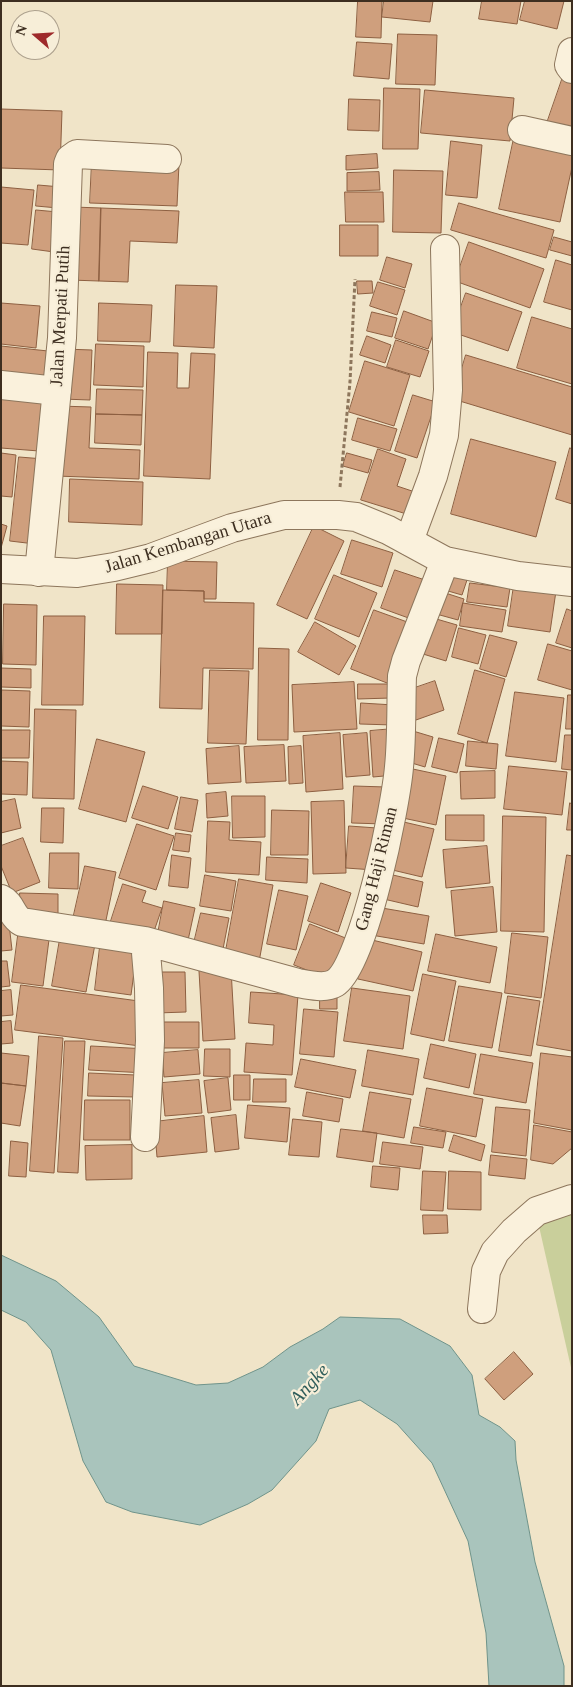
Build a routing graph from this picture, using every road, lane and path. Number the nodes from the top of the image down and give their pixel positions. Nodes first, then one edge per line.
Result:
1 (572, 52) edge
2 (572, 69) edge
3 (522, 130) dead end
4 (572, 141) edge
5 (167, 159) dead end
6 (445, 249) dead end
7 (355, 279) dead end
8 (1, 385) edge
9 (57, 391) junction
10 (338, 515) junction
11 (409, 541) junction
12 (445, 561) junction
13 (1, 569) edge
14 (39, 572) junction
15 (572, 582) edge
16 (1, 899) edge
17 (145, 942) junction
18 (145, 1137) dead end
19 (572, 1199) edge
20 (482, 1309) dead end

1 - 2 street
3 - 4 street
5 - 9 street, Jalan Merpati Putih
6 - 11 street
7 - 10 path
8 - 9 street
9 - 14 street, Jalan Merpati Putih
10 - 11 street, Jalan Kembangan Utara
10 - 14 street, Jalan Kembangan Utara
11 - 12 street, Jalan Kembangan Utara
12 - 15 street, Jalan Kembangan Utara
12 - 17 street, Gang Haji Riman
13 - 14 street, Jalan Kembangan Utara
16 - 17 street, Gang Haji Riman
17 - 18 street
19 - 20 street

